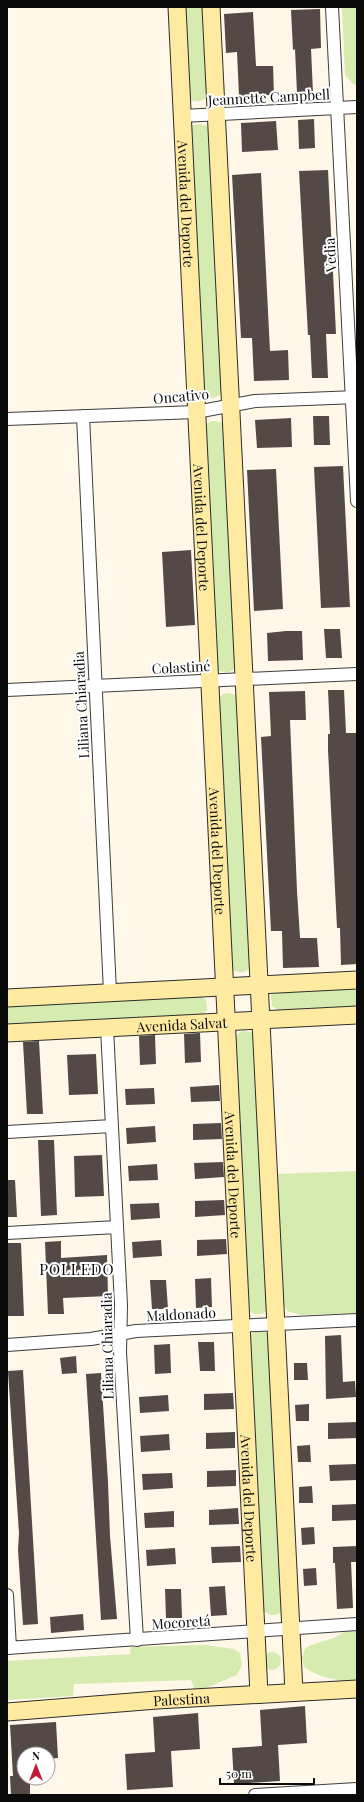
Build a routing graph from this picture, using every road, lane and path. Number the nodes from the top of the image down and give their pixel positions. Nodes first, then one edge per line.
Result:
1 (177, 7) edge
2 (211, 7) edge
3 (332, 7) edge
4 (337, 108) junction
5 (357, 108) edge
6 (216, 114) junction
7 (182, 116) junction
8 (354, 397) edge
9 (231, 405) junction
10 (196, 412) junction
11 (83, 416) junction
12 (7, 419) edge
13 (357, 501) edge
14 (357, 674) edge
15 (244, 679) junction
16 (210, 681) junction
17 (96, 686) junction
18 (7, 690) edge
19 (357, 980) edge
20 (259, 985) junction
21 (224, 987) junction
22 (110, 992) junction
23 (7, 998) edge
24 (357, 1014) edge
25 (261, 1020) junction
26 (226, 1021) junction
27 (107, 1028) junction
28 (7, 1033) edge
29 (112, 1126) junction
30 (7, 1132) edge
31 (117, 1227) junction
32 (7, 1233) edge
33 (357, 1320) edge
34 (276, 1324) junction
35 (241, 1326) junction
36 (120, 1334) junction
37 (7, 1344) edge
38 (7, 1595) edge
39 (357, 1624) edge
40 (291, 1629) junction
41 (256, 1631) junction
42 (137, 1640) junction
43 (9, 1648) edge
44 (357, 1689) edge
45 (294, 1692) junction
46 (259, 1694) junction
47 (7, 1712) edge
48 (353, 1791) edge
49 (254, 1795) edge

1 - 7 street, Avenida del Deporte
2 - 6 street
3 - 4 street, Vedia
4 - 5 street, Jeannette Campbell
4 - 6 street, Jeannette Campbell
4 - 8 street, Vedia
6 - 7 street, Jeannette Campbell
6 - 9 street
7 - 10 street, Avenida del Deporte
8 - 9 street, Oncativo
8 - 13 street, Vedia
9 - 10 street, Oncativo
9 - 15 street
10 - 11 street, Oncativo
10 - 16 street, Avenida del Deporte
11 - 12 street, Oncativo
11 - 17 street, Liliana Chiaradia
14 - 15 street, Colastiné
15 - 16 street, Colastiné
15 - 20 street
16 - 17 street, Colastiné
16 - 21 street, Avenida del Deporte
17 - 18 street, Colastiné
17 - 22 street, Liliana Chiaradia
19 - 20 street
20 - 21 street
20 - 25 street
21 - 22 street
21 - 26 street, Avenida del Deporte
22 - 23 street
24 - 25 street, Avenida Salvat
25 - 26 street, Avenida Salvat
25 - 34 street
26 - 27 street, Avenida Salvat
26 - 35 street, Avenida del Deporte
27 - 28 street, Avenida Salvat
27 - 29 street, Liliana Chiaradia
29 - 30 street
29 - 31 street, Liliana Chiaradia
31 - 32 street
31 - 36 street, Liliana Chiaradia
33 - 34 street, Maldonado
34 - 35 street, Maldonado
34 - 40 street
35 - 36 street, Maldonado
35 - 41 street, Avenida del Deporte
36 - 37 street, Maldonado
36 - 42 street, Liliana Chiaradia
38 - 43 street
39 - 40 street, Mocoretá
40 - 41 street, Mocoretá
40 - 45 street
41 - 42 street, Mocoretá
41 - 46 street, Avenida del Deporte
42 - 43 street, Mocoretá
44 - 45 street, Palestina
45 - 46 street, Palestina
46 - 47 street, Palestina
48 - 49 street

